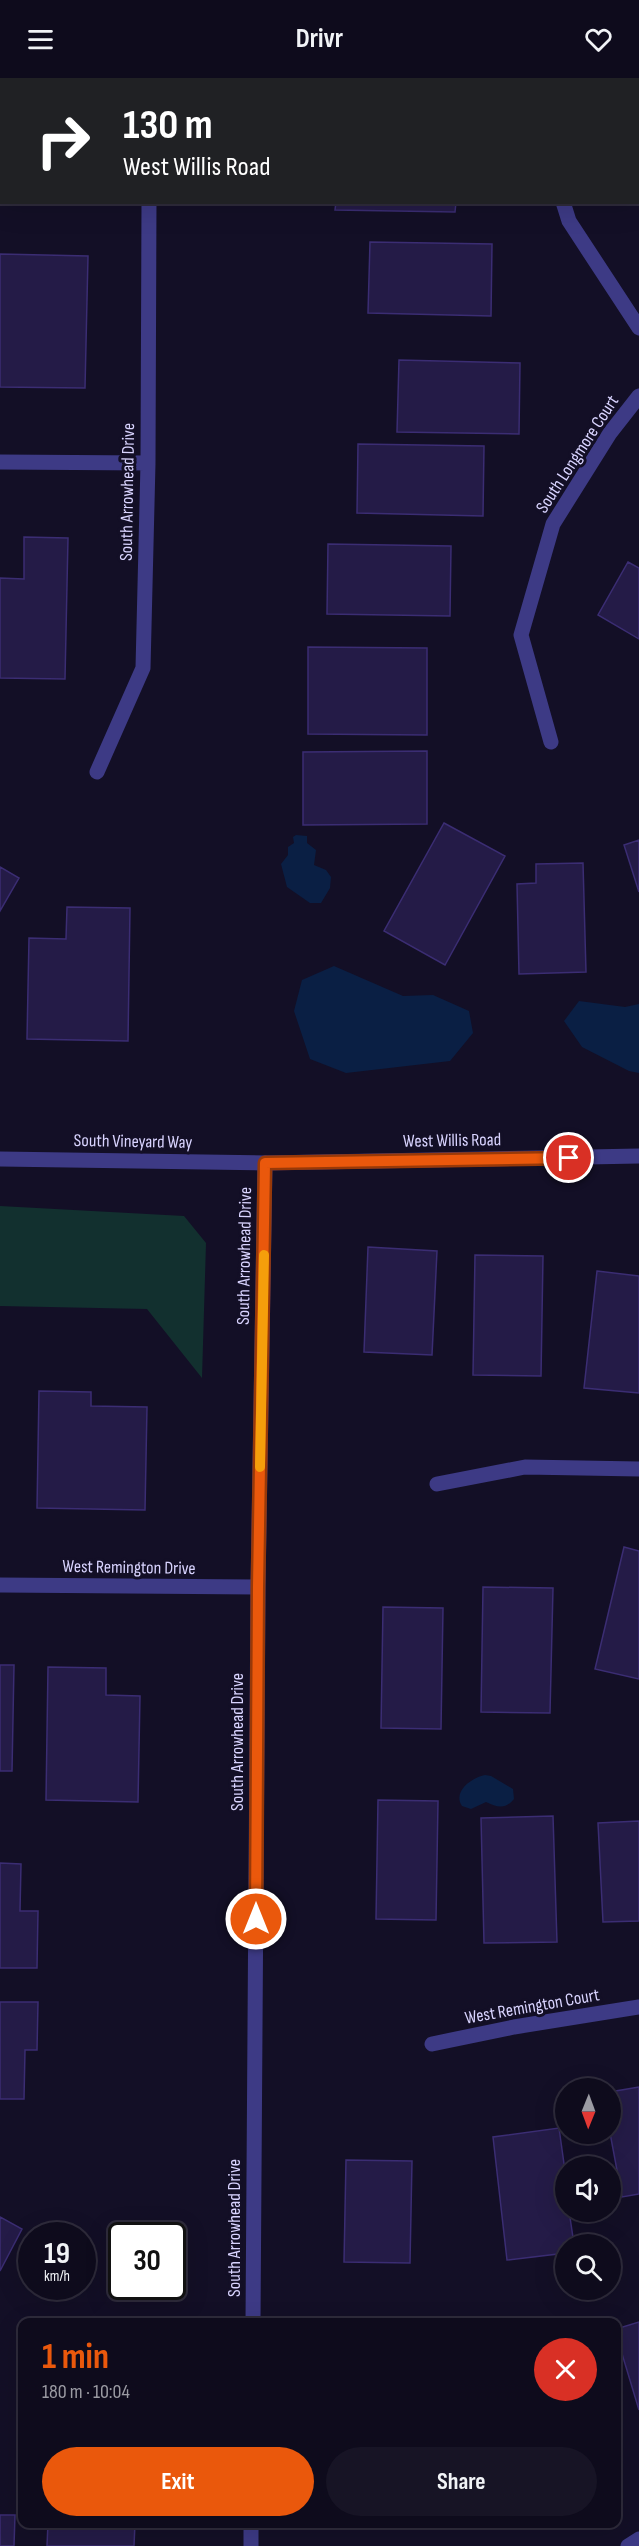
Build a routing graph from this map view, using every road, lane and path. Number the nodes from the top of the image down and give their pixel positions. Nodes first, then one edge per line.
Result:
1 (150, 204) edge
2 (564, 204) edge
3 (639, 328) edge
4 (639, 396) edge
5 (0, 462) edge
6 (148, 463) junction
7 (551, 742) dead end
8 (97, 772) dead end
9 (639, 1156) edge
10 (0, 1159) edge
11 (265, 1163) junction
12 (639, 1469) edge
13 (437, 1484) dead end
14 (0, 1585) edge
15 (258, 1587) junction
16 (639, 2007) edge
17 (432, 2044) dead end
18 (253, 2318) edge
19 (251, 2528) edge
20 (639, 2539) edge
21 (251, 2546) edge
22 (628, 2546) edge

1 - 6 street, South Arrowhead Drive
2 - 3 street
4 - 7 street, South Longmore Court
5 - 6 street
6 - 8 street, South Arrowhead Drive
9 - 11 street, West Willis Road
10 - 11 street, South Vineyard Way
11 - 15 street, South Arrowhead Drive
12 - 13 street
14 - 15 street, West Remington Drive
15 - 18 street, South Arrowhead Drive
16 - 17 street, West Remington Court
19 - 21 street
20 - 22 street

